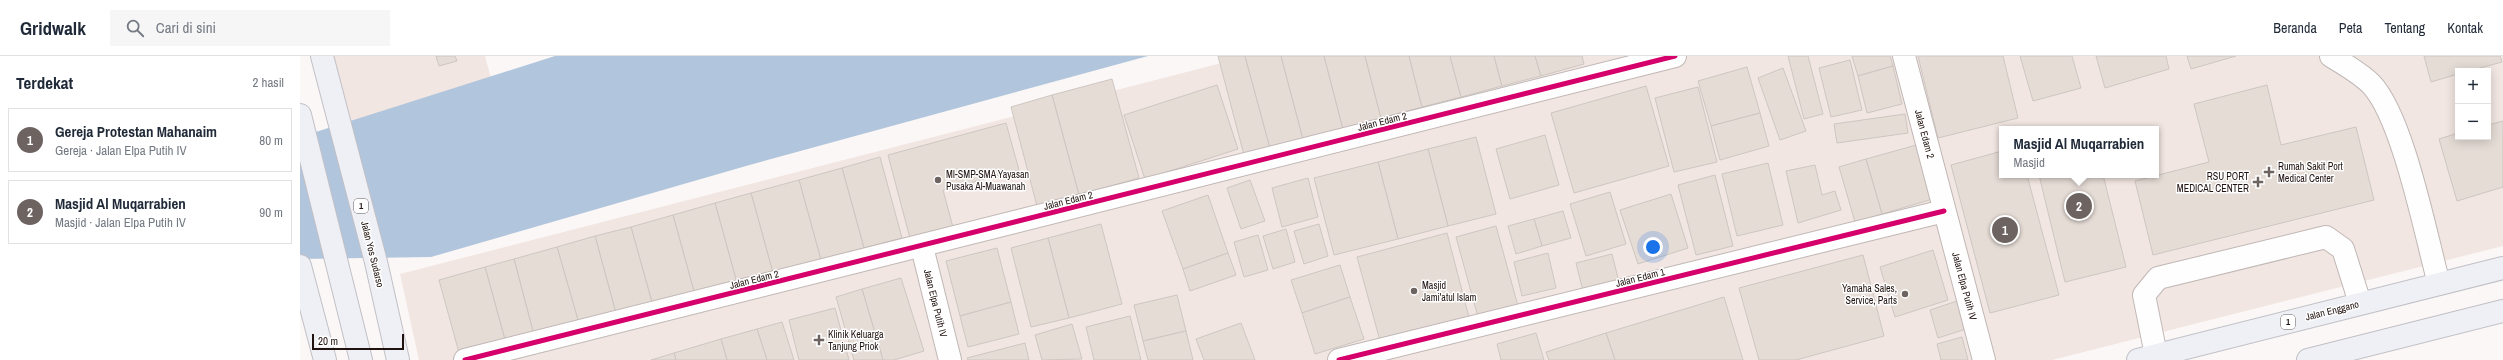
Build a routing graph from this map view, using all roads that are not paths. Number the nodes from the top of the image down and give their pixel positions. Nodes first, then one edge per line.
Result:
1 (322, 56) edge
2 (1675, 56) edge
3 (1904, 56) edge
4 (2331, 56) edge
5 (300, 115) edge
6 (1944, 211) junction
7 (922, 247) junction
8 (300, 268) edge
9 (2503, 268) edge
10 (2439, 284) junction
11 (2360, 303) junction
12 (2503, 311) edge
13 (397, 358) edge
14 (2147, 358) edge
15 (324, 360) edge
16 (361, 360) edge
17 (465, 360) edge
18 (950, 360) edge
19 (1339, 360) edge
20 (1984, 360) edge
21 (2308, 360) edge

1 - 13 highway, Jalan Yos Sudarso / 1
2 - 7 street, Jalan Edam 2
3 - 6 street, Jalan Edam 2
4 - 10 street
5 - 16 highway
6 - 19 street, Jalan Edam 1
6 - 20 street, Jalan Elpa Putih IV
7 - 17 street, Jalan Edam 2
7 - 18 street, Jalan Elpa Putih IV
8 - 15 highway
9 - 10 highway, Jalan Enggano / 1
10 - 11 highway, Jalan Enggano / 1
11 - 14 highway, Jalan Enggano / 1
11 - 14 street
12 - 21 highway

